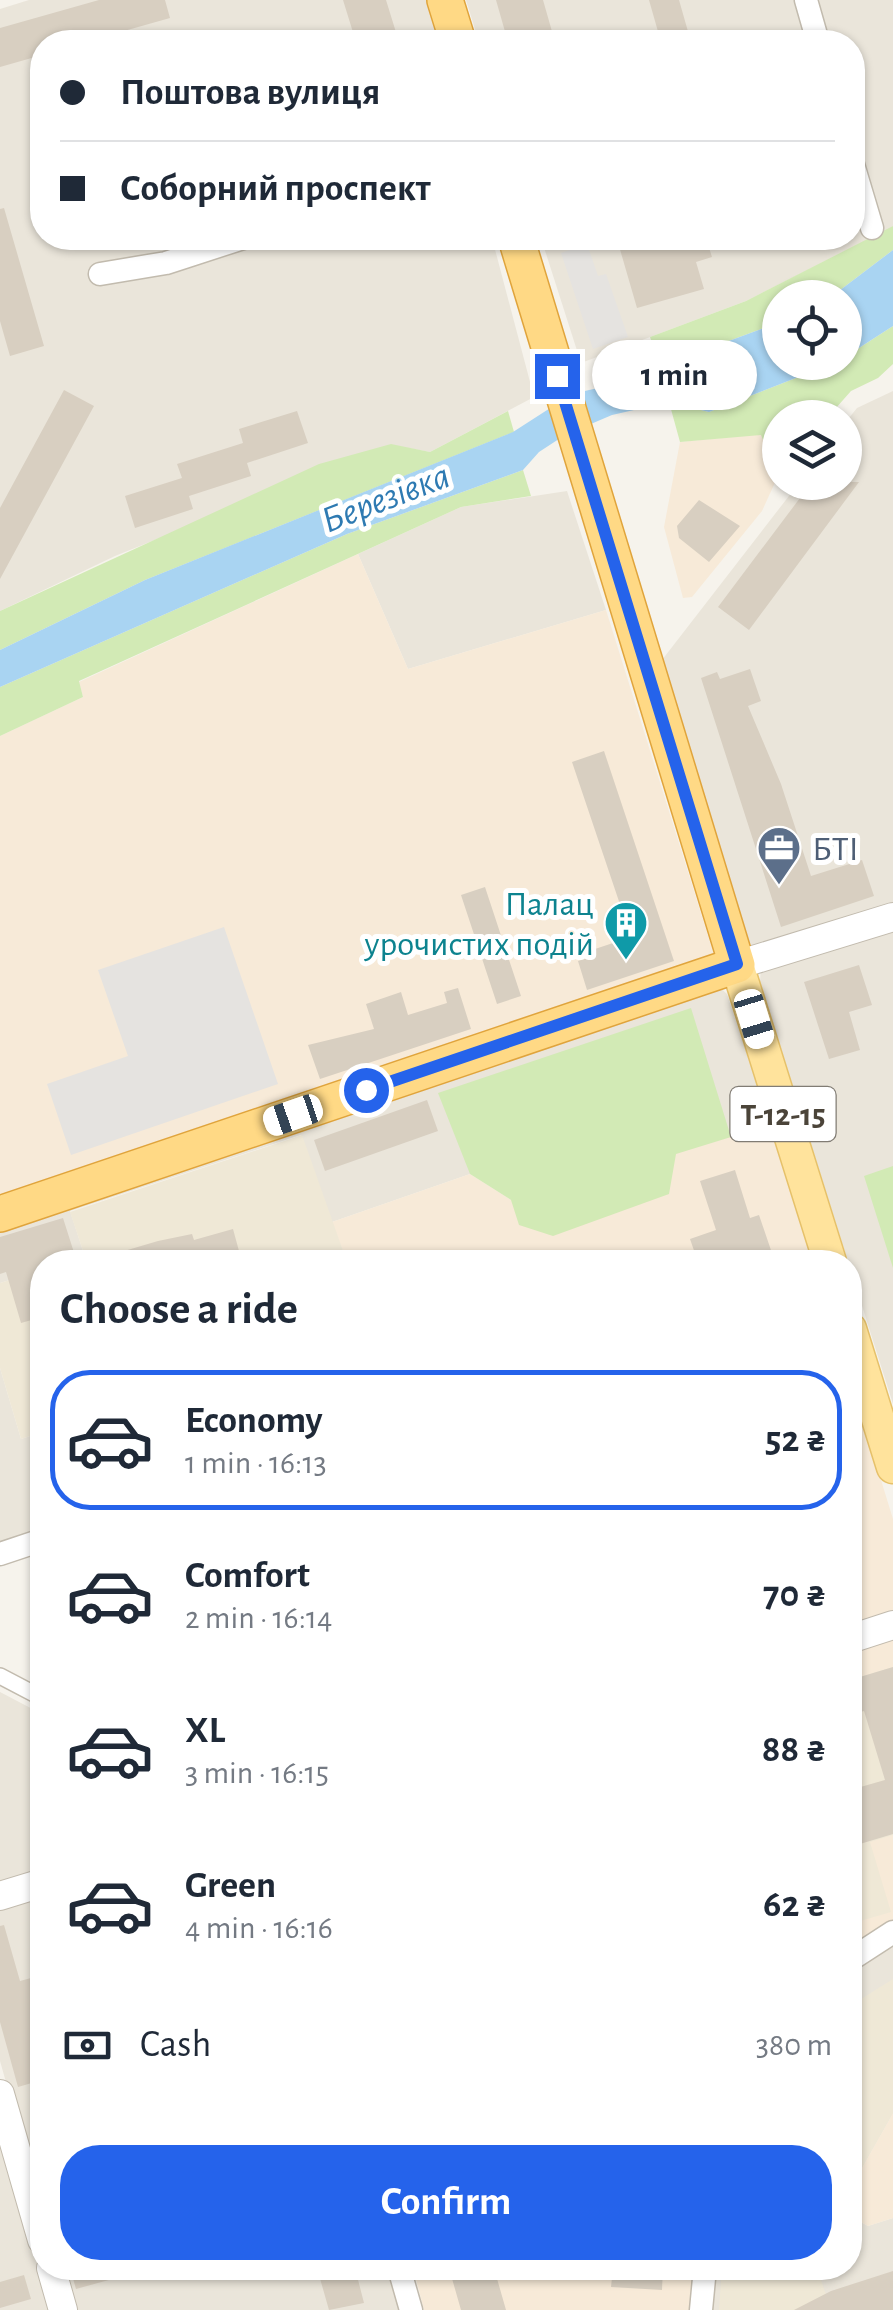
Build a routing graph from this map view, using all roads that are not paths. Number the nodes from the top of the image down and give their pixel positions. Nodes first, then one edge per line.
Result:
1 (446, 0) edge
2 (806, 0) edge
3 (455, 30) edge
4 (815, 30) edge
5 (865, 205) edge
6 (872, 228) dead end
7 (206, 250) edge
8 (520, 250) edge
9 (100, 274) dead end
10 (893, 917) edge
11 (737, 964) junction
12 (0, 1214) edge
13 (826, 1250) edge
14 (862, 1368) edge
15 (893, 1468) edge
16 (30, 1544) edge
17 (0, 1554) edge
18 (893, 1626) edge
19 (862, 1635) edge
20 (0, 1676) edge
21 (30, 1692) edge
22 (30, 1887) edge
23 (0, 1896) edge
24 (893, 1932) edge
25 (862, 1952) edge
26 (0, 2094) edge
27 (30, 2198) edge
28 (54, 2280) edge
29 (403, 2280) edge
30 (704, 2280) edge
31 (63, 2310) edge
32 (411, 2310) edge
33 (701, 2310) edge

1 - 3 highway
2 - 4 street
5 - 6 street
7 - 9 street
8 - 11 highway, Т-12-15
10 - 11 street
11 - 12 highway
11 - 13 main road, Т-12-15
14 - 15 main road
16 - 17 street
18 - 19 street
20 - 21 street
22 - 23 street
24 - 25 street
26 - 27 street
28 - 31 street
29 - 32 street
30 - 33 street

